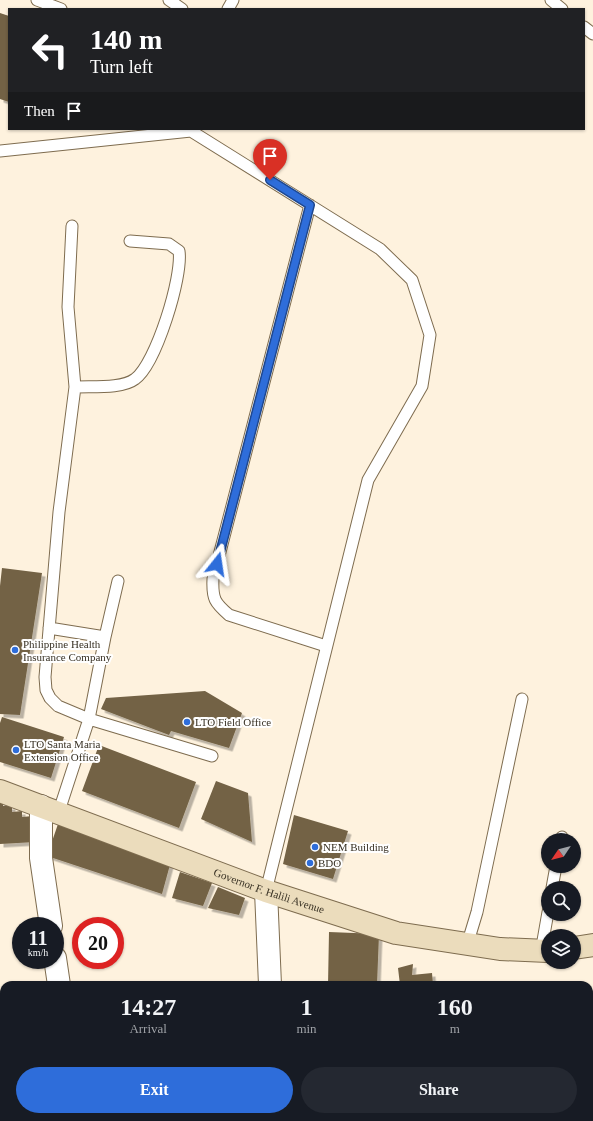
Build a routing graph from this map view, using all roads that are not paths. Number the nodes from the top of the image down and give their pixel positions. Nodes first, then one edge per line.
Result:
1 (37, 0) edge
2 (169, 0) edge
3 (551, 0) edge
4 (58, 8) edge
5 (181, 8) edge
6 (561, 8) edge
7 (585, 28) edge
8 (593, 34) edge
9 (191, 130) edge
10 (0, 150) edge
11 (310, 205) junction
12 (72, 226) dead end
13 (130, 241) dead end
14 (75, 387) junction
15 (118, 581) dead end
16 (49, 628) junction
17 (105, 637) junction
18 (326, 646) junction
19 (522, 699) dead end
20 (88, 719) junction
21 (212, 756) dead end
22 (0, 791) edge
23 (49, 810) junction
24 (266, 891) junction
25 (50, 917) edge
26 (467, 945) junction
27 (593, 945) edge
28 (581, 947) edge
29 (541, 952) edge
30 (57, 969) edge
31 (58, 981) edge
32 (270, 981) edge

1 - 4 lane
2 - 5 lane
3 - 6 lane
7 - 8 lane
9 - 10 lane
9 - 11 lane
11 - 18 lane
11 - 18 lane
12 - 14 lane
13 - 14 lane
14 - 16 lane
15 - 17 lane
16 - 17 lane
16 - 20 lane
17 - 20 lane
18 - 24 lane
19 - 26 lane
20 - 21 lane
20 - 23 lane
22 - 23 main road, Governor F. Halili Avenue
23 - 24 main road, Governor F. Halili Avenue
23 - 25 street
24 - 26 main road, Governor F. Halili Avenue
24 - 32 street
26 - 29 main road, Governor F. Halili Avenue
27 - 28 main road
30 - 31 street

